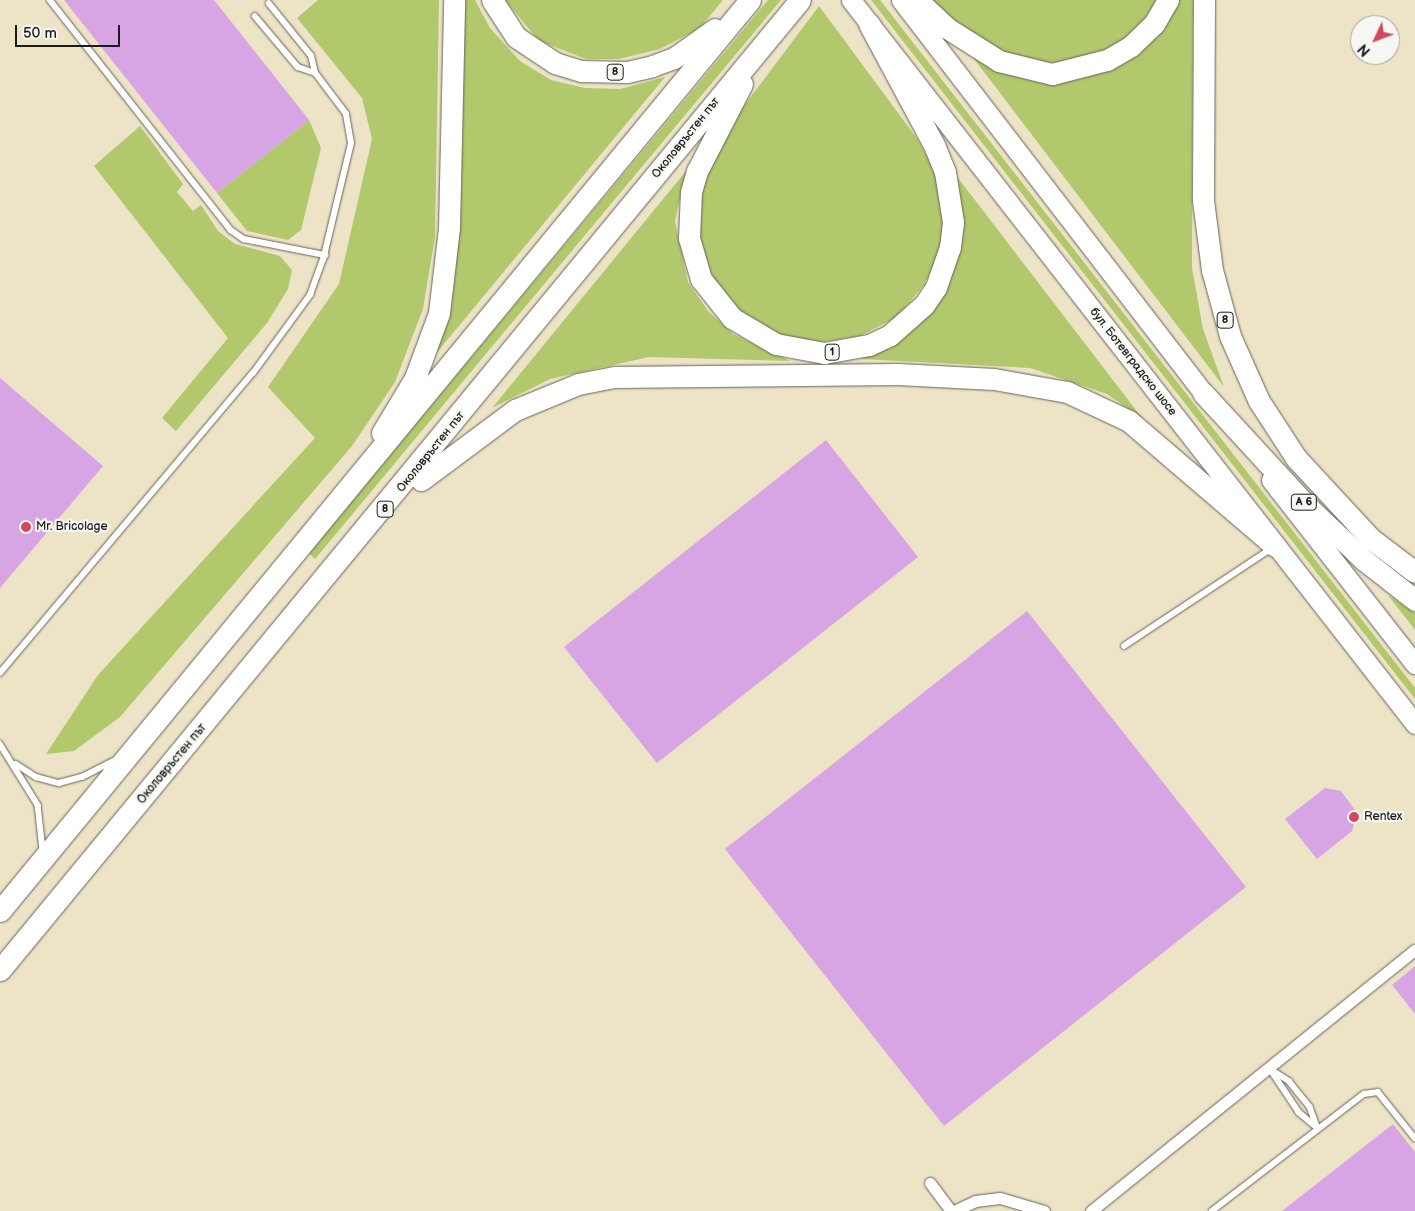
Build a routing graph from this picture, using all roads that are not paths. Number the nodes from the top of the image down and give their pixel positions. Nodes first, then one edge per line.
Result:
1 (50, 0) edge
2 (454, 0) edge
3 (492, 0) edge
4 (800, 0) edge
5 (851, 0) edge
6 (901, 0) edge
7 (917, 0) edge
8 (1168, 0) edge
9 (1204, 0) edge
10 (748, 2) edge
11 (269, 4) dead end
12 (255, 16) dead end
13 (870, 24) junction
14 (764, 43) junction
15 (315, 73) junction
16 (324, 255) junction
17 (1203, 393) junction
18 (350, 488) junction
19 (384, 510) junction
20 (1275, 546) junction
21 (1415, 572) edge
22 (1415, 600) edge
23 (1124, 646) dead end
24 (1415, 664) edge
25 (0, 673) edge
26 (1415, 724) edge
27 (0, 744) edge
28 (132, 751) junction
29 (16, 764) junction
30 (43, 859) junction
31 (0, 911) edge
32 (1415, 950) edge
33 (0, 970) edge
34 (1269, 1068) junction
35 (1318, 1129) junction
36 (1415, 1138) edge
37 (930, 1183) dead end
38 (953, 1211) edge
39 (1044, 1211) edge
40 (1091, 1211) edge
41 (1212, 1211) edge

1 - 16 lane
2 - 18 highway
3 - 10 highway, 8
4 - 14 highway, Околовръстен път / 1
5 - 13 main road, бул. Ботевградско шосе / 1
6 - 17 main road
7 - 8 highway
9 - 21 highway, 8
10 - 18 highway, 8
11 - 15 lane
12 - 15 lane
13 - 14 highway, 1
13 - 20 main road, бул. Ботевградско шосе
14 - 19 highway, Околовръстен път / 8
15 - 16 lane
16 - 25 lane
17 - 22 highway, A 6
17 - 24 main road
18 - 28 highway, 8
19 - 20 highway
19 - 33 highway, Околовръстен път / 8
20 - 23 lane
20 - 26 main road, бул. Ботевградско шосе
27 - 29 lane
28 - 29 lane
28 - 30 highway, 8
29 - 30 lane
30 - 31 highway, 8
32 - 34 street
34 - 35 lane
34 - 35 lane
34 - 40 street
35 - 36 lane
35 - 41 lane
37 - 38 street
38 - 39 street

